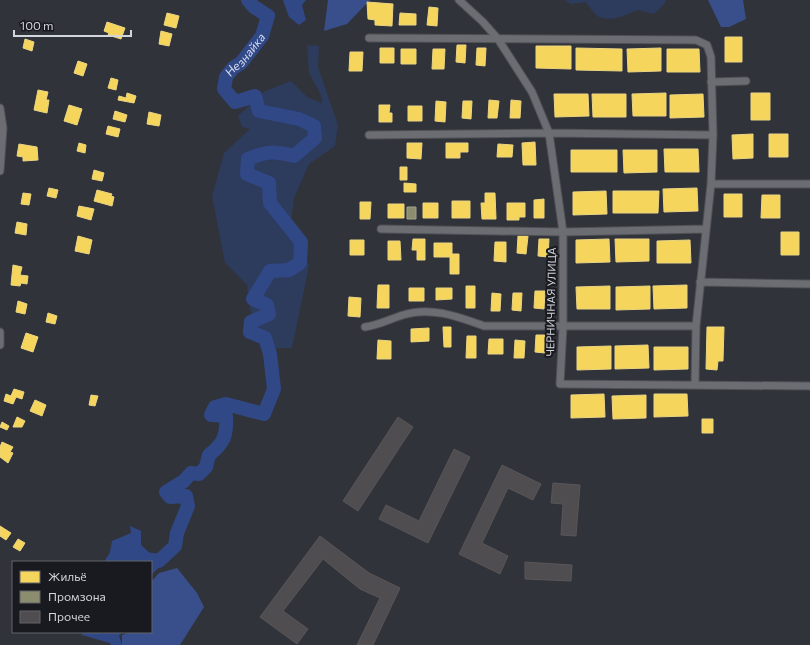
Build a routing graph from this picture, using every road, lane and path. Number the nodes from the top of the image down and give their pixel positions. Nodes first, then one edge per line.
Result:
1 (459, 0) edge
2 (369, 38) dead end
3 (498, 39) junction
4 (746, 81) dead end
5 (711, 82) junction
6 (0, 108) edge
7 (549, 134) junction
8 (369, 135) dead end
9 (713, 135) junction
10 (0, 171) edge
11 (711, 184) junction
12 (810, 184) edge
13 (381, 229) dead end
14 (706, 230) junction
15 (563, 232) junction
16 (700, 282) junction
17 (810, 284) edge
18 (696, 326) junction
19 (365, 327) dead end
20 (563, 327) junction
21 (0, 332) edge
22 (0, 345) edge
23 (695, 384) junction
24 (810, 386) edge

1 - 3 street, ЧЕРНИЧНАЯ УЛИЦА
2 - 3 street
3 - 5 street
3 - 7 street, ЧЕРНИЧНАЯ УЛИЦА
4 - 5 street
5 - 9 street
6 - 10 street
7 - 8 street
7 - 9 street
7 - 15 street, ЧЕРНИЧНАЯ УЛИЦА
9 - 11 street
11 - 12 street
11 - 14 street
13 - 15 street
14 - 15 street
14 - 16 street
15 - 20 street, ЧЕРНИЧНАЯ УЛИЦА
16 - 17 street
16 - 18 street
18 - 20 street
18 - 23 street
19 - 20 street
20 - 23 street, ЧЕРНИЧНАЯ УЛИЦА
21 - 22 street
23 - 24 street, ЧЕРНИЧНАЯ УЛИЦА

